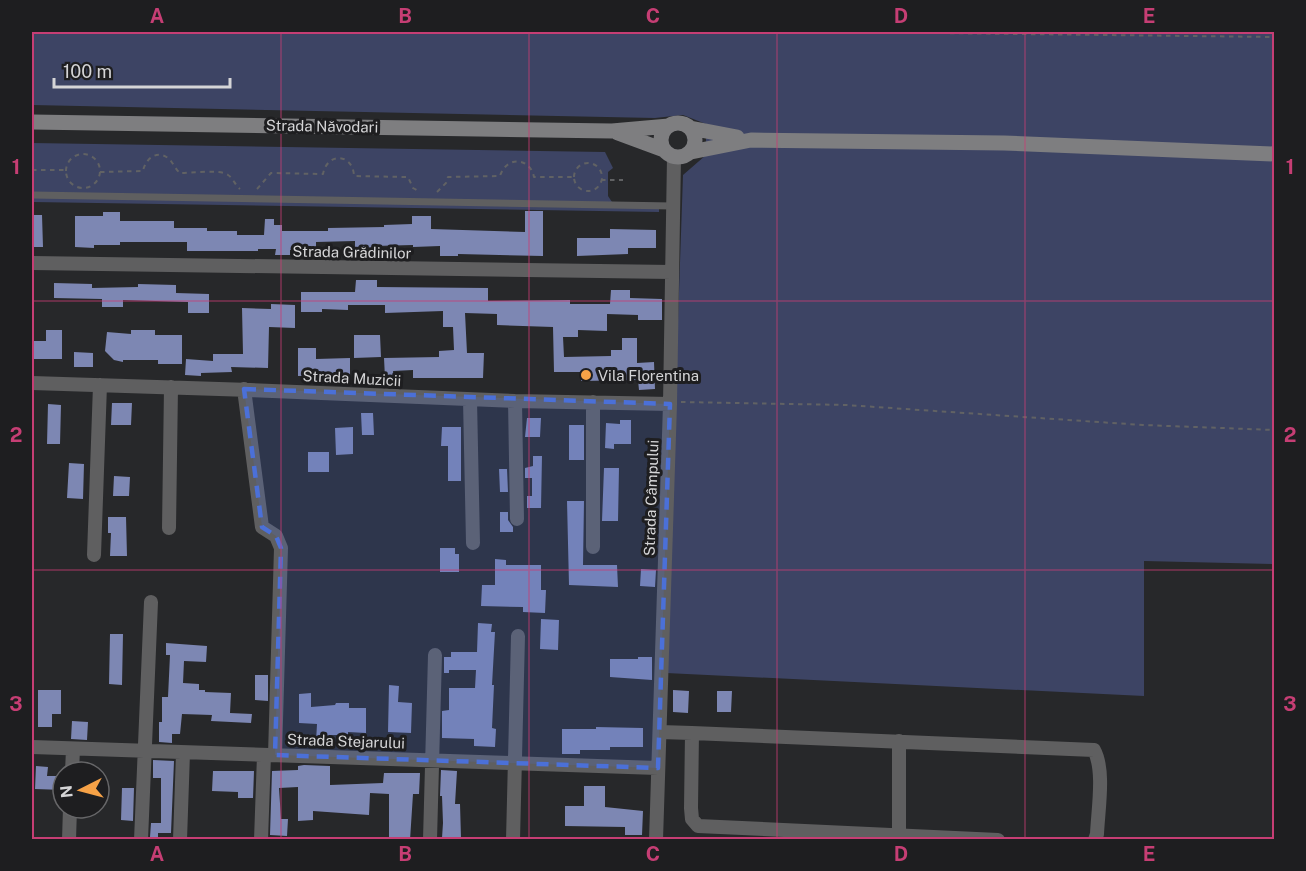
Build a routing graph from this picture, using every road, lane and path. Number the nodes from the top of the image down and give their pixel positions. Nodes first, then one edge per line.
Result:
1 (851, 32) edge
2 (1275, 37) edge
3 (32, 122) edge
4 (669, 126) junction
5 (690, 128) junction
6 (612, 131) junction
7 (748, 140) junction
8 (691, 152) junction
9 (669, 153) junction
10 (1275, 154) edge
11 (32, 170) edge
12 (66, 170) junction
13 (100, 172) junction
14 (573, 177) junction
15 (602, 180) junction
16 (623, 180) dead end
17 (245, 190) dead end
18 (251, 191) dead end
19 (425, 194) dead end
20 (431, 194) dead end
21 (32, 195) edge
22 (673, 206) junction
23 (32, 263) edge
24 (672, 272) junction
25 (32, 383) edge
26 (100, 385) junction
27 (171, 387) junction
28 (244, 390) junction
29 (470, 400) junction
30 (516, 401) junction
31 (594, 402) junction
32 (670, 404) junction
33 (1275, 430) edge
34 (517, 519) dead end
35 (169, 528) dead end
36 (473, 543) dead end
37 (593, 547) dead end
38 (94, 555) dead end
39 (151, 602) dead end
40 (518, 636) dead end
41 (435, 655) dead end
42 (660, 732) junction
43 (692, 733) junction
44 (899, 741) junction
45 (32, 747) edge
46 (73, 749) junction
47 (144, 751) junction
48 (183, 753) junction
49 (270, 755) junction
50 (73, 760) edge
51 (432, 760) junction
52 (514, 763) junction
53 (658, 768) junction
54 (70, 820) edge
55 (899, 836) junction
56 (69, 840) edge
57 (141, 840) edge
58 (180, 840) edge
59 (261, 840) edge
60 (430, 840) edge
61 (513, 840) edge
62 (656, 840) edge
63 (998, 840) edge
64 (1095, 840) edge

1 - 2 path
3 - 6 main road, Strada Năvodari
4 - 5 main road
4 - 6 main road, Strada Năvodari
4 - 9 main road
5 - 7 main road
5 - 8 main road
6 - 9 main road, Strada Năvodari
7 - 8 main road
7 - 10 main road
8 - 9 main road
9 - 22 street, Strada Câmpului
11 - 12 path
12 - 13 path
12 - 13 path
13 - 17 path
14 - 15 path
14 - 15 path
14 - 20 path
15 - 16 path
18 - 19 path
21 - 22 lane
22 - 24 street, Strada Câmpului
23 - 24 street, Strada Grădinilor
24 - 32 street, Strada Câmpului
25 - 26 street, Strada Muzicii
26 - 27 street, Strada Muzicii
26 - 38 street
27 - 28 street, Strada Muzicii
27 - 35 street
28 - 29 street, Strada Muzicii
28 - 49 street
29 - 30 street, Strada Muzicii
29 - 36 street
30 - 31 street, Strada Muzicii
30 - 34 street
31 - 32 street, Strada Muzicii
31 - 37 street
32 - 33 path
32 - 42 street, Strada Câmpului
39 - 47 street
40 - 52 street
41 - 51 street
42 - 43 street
42 - 53 street, Strada Câmpului
43 - 44 street
43 - 55 street
44 - 55 street
44 - 64 street
45 - 46 street, Strada Stejarului
46 - 47 street, Strada Stejarului
46 - 50 street
47 - 48 street, Strada Stejarului
47 - 57 street
48 - 49 street, Strada Stejarului
48 - 58 street
49 - 51 street, Strada Stejarului
49 - 59 street
51 - 52 street, Strada Stejarului
51 - 60 street
52 - 53 street, Strada Stejarului
52 - 61 street
53 - 62 street, Strada Câmpului
54 - 56 street
55 - 63 street

